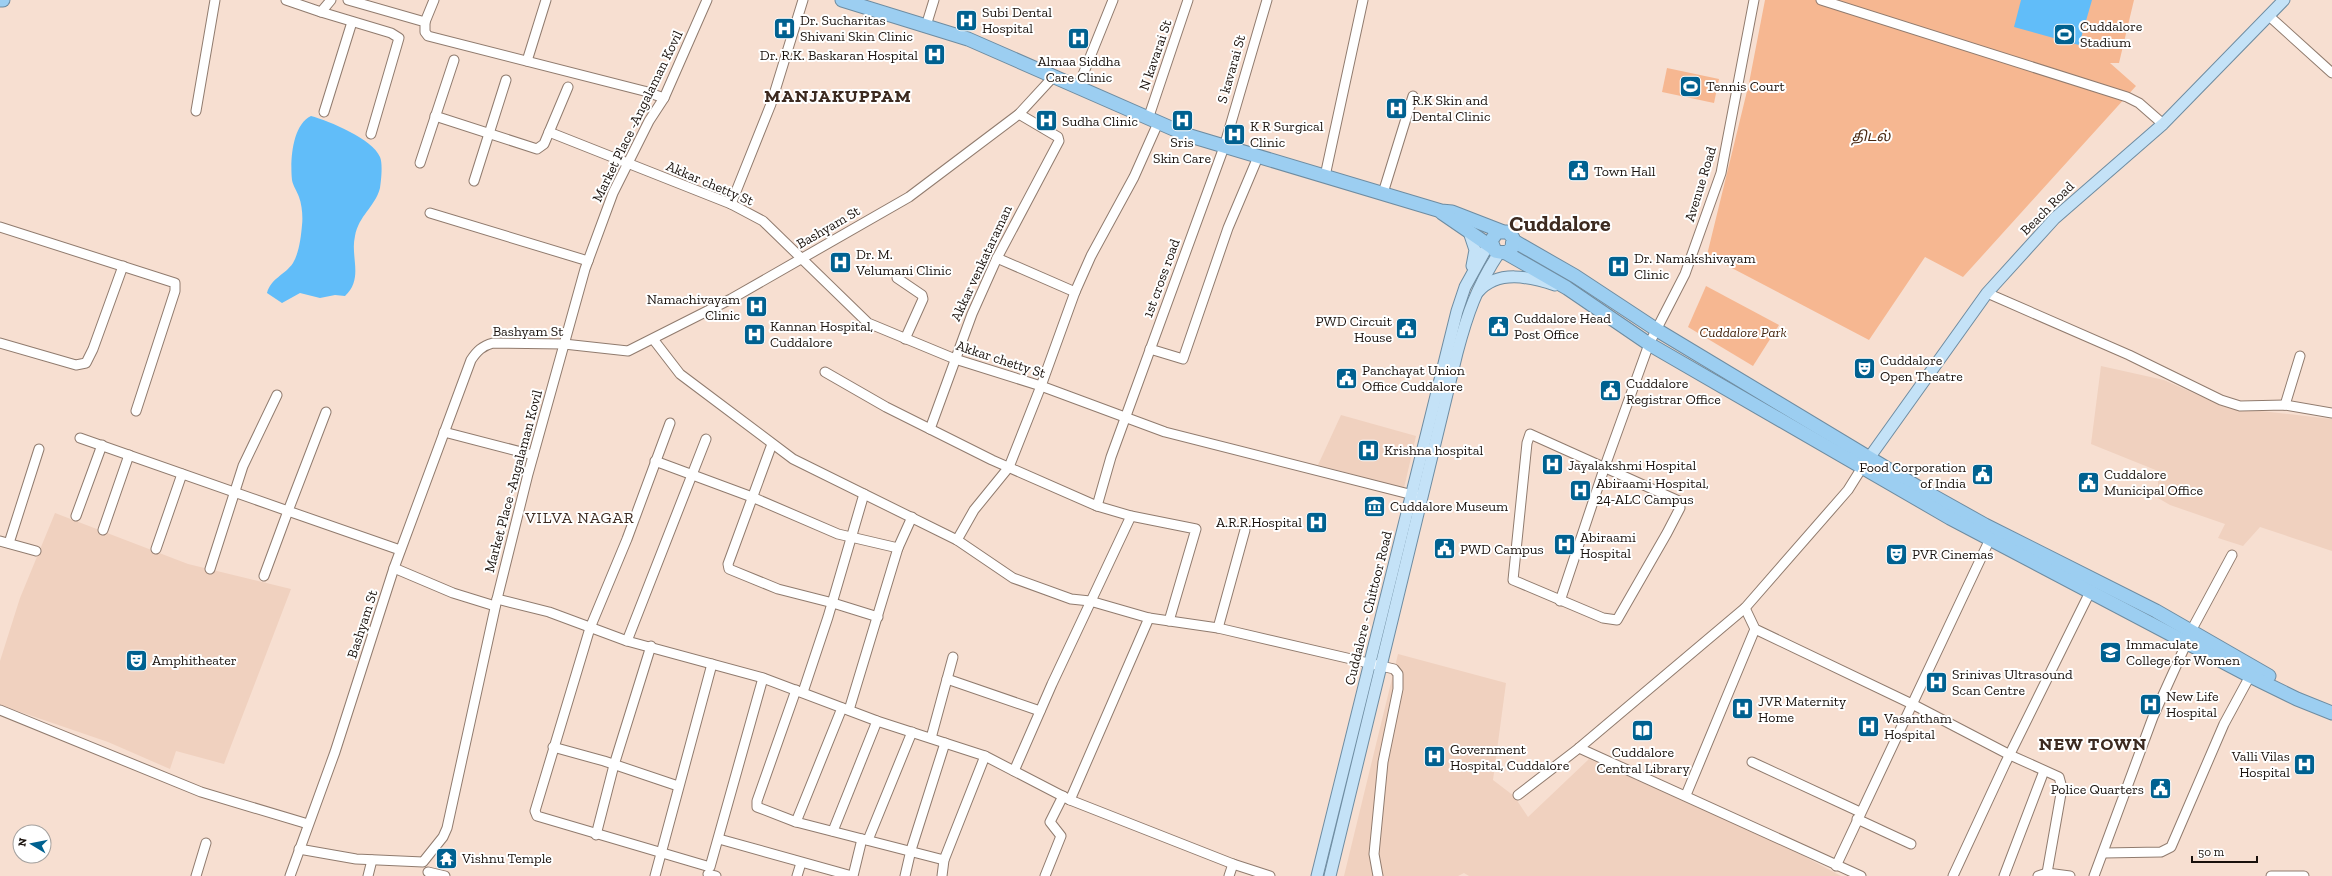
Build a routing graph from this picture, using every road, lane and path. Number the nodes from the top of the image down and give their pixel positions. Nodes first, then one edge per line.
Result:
1 (215, 0) edge
2 (286, 0) edge
3 (331, 0) edge
4 (348, 0) edge
5 (434, 0) edge
6 (546, 0) edge
7 (707, 0) edge
8 (803, 0) edge
9 (842, 0) edge
10 (934, 0) edge
11 (1113, 0) edge
12 (1188, 0) edge
13 (1267, 0) edge
14 (1363, 0) edge
15 (1754, 0) edge
16 (1821, 0) edge
17 (2284, 0) edge
18 (321, 12) junction
19 (2269, 16) junction
20 (352, 22) junction
21 (425, 22) junction
22 (926, 26) junction
23 (454, 60) dead end
24 (527, 62) junction
25 (2332, 73) edge
26 (1054, 76) junction
27 (506, 80) dead end
28 (568, 87) dead end
29 (1078, 87) junction
30 (1413, 96) dead end
31 (664, 98) junction
32 (196, 111) dead end
33 (324, 112) dead end
34 (1019, 114) junction
35 (435, 116) junction
36 (1152, 121) junction
37 (2163, 124) junction
38 (549, 132) junction
39 (372, 134) dead end
40 (489, 134) junction
41 (1224, 147) junction
42 (1258, 157) junction
43 (420, 162) dead end
44 (626, 164) junction
45 (1325, 176) junction
46 (474, 181) dead end
47 (1383, 193) junction
48 (731, 204) junction
49 (1441, 211) junction
50 (430, 213) dead end
51 (0, 227) edge
52 (1468, 232) junction
53 (1496, 244) junction
54 (803, 258) junction
55 (997, 258) junction
56 (588, 261) junction
57 (123, 266) junction
58 (897, 278) dead end
59 (1465, 287) junction
60 (1567, 288) junction
61 (1075, 292) junction
62 (1987, 293) junction
63 (1474, 296) junction
64 (1657, 330) junction
65 (906, 338) junction
66 (653, 339) junction
67 (0, 343) edge
68 (564, 344) junction
69 (1649, 344) junction
70 (1150, 348) junction
71 (2300, 356) dead end
72 (954, 359) junction
73 (825, 372) dead end
74 (1042, 386) junction
75 (277, 395) dead end
76 (2285, 405) junction
77 (136, 411) dead end
78 (326, 412) dead end
79 (2332, 413) edge
80 (1125, 418) junction
81 (670, 423) dead end
82 (930, 429) junction
83 (444, 432) junction
84 (80, 438) dead end
85 (706, 439) dead end
86 (772, 444) junction
87 (102, 445) junction
88 (40, 449) dead end
89 (129, 455) junction
90 (533, 456) junction
91 (655, 461) junction
92 (1866, 462) junction
93 (1604, 466) junction
94 (1008, 467) junction
95 (182, 474) junction
96 (692, 474) junction
97 (235, 492) junction
98 (864, 494) junction
99 (1417, 496) junction
100 (752, 497) junction
101 (1097, 506) junction
102 (288, 511) junction
103 (76, 516) dead end
104 (1131, 516) junction
105 (912, 517) junction
106 (103, 530) dead end
107 (1245, 530) dead end
108 (851, 536) junction
109 (1990, 539) junction
110 (957, 540) junction
111 (0, 541) edge
112 (9, 544) junction
113 (898, 548) junction
114 (156, 549) dead end
115 (400, 550) junction
116 (36, 551) dead end
117 (2232, 555) dead end
118 (394, 568) junction
119 (210, 569) dead end
120 (264, 576) dead end
121 (2091, 590) junction
122 (1090, 601) junction
123 (1560, 601) junction
124 (496, 602) junction
125 (833, 603) junction
126 (1745, 608) junction
127 (878, 617) junction
128 (1149, 618) junction
129 (1169, 620) junction
130 (590, 628) junction
131 (1218, 628) junction
132 (1755, 629) junction
133 (2189, 637) junction
134 (627, 641) junction
135 (651, 646) junction
136 (953, 657) dead end
137 (712, 664) junction
138 (1375, 664) junction
139 (2250, 676) junction
140 (763, 678) junction
141 (947, 678) junction
142 (800, 691) junction
143 (2332, 704) edge
144 (1914, 705) junction
145 (845, 709) junction
146 (0, 710) edge
147 (1040, 711) junction
148 (2332, 713) edge
149 (877, 721) junction
150 (912, 732) junction
151 (931, 738) junction
152 (946, 743) junction
153 (553, 747) junction
154 (1579, 748) junction
155 (2010, 755) junction
156 (985, 756) junction
157 (1752, 762) dead end
158 (614, 765) junction
159 (1014, 771) junction
160 (2044, 771) junction
161 (678, 786) junction
162 (1518, 795) dead end
163 (1686, 795) junction
164 (1066, 798) junction
165 (1859, 815) junction
166 (796, 822) junction
167 (308, 824) junction
168 (833, 831) junction
169 (596, 835) junction
170 (865, 839) junction
171 (719, 840) junction
172 (206, 843) dead end
173 (1911, 844) dead end
174 (299, 850) junction
175 (911, 850) junction
176 (660, 853) junction
177 (2104, 853) junction
178 (372, 860) junction
179 (944, 860) junction
180 (423, 862) junction
181 (801, 862) junction
182 (1233, 864) junction
183 (1836, 866) junction
184 (710, 873) edge
185 (429, 874) edge
186 (2042, 874) edge
187 (196, 876) edge
188 (290, 876) edge
189 (368, 876) edge
190 (445, 876) edge
191 (655, 876) edge
192 (797, 876) edge
193 (852, 876) edge
194 (905, 876) edge
195 (942, 876) edge
196 (1045, 876) edge
197 (1229, 876) edge
198 (1270, 876) edge
199 (1317, 876) edge
200 (1330, 876) edge
201 (1378, 876) edge
202 (1861, 876) edge
203 (1953, 876) edge
204 (2004, 876) edge
205 (2070, 876) edge
206 (2094, 876) edge
207 (2271, 876) edge
208 (2304, 876) edge

1 - 32 street
2 - 18 street
3 - 18 street
4 - 21 street
5 - 21 street
6 - 24 street
7 - 31 street, Market Place -Angalaman Kovil
8 - 48 street
9 - 22 highway
10 - 22 street
11 - 29 street
12 - 36 street, N kavarai St
13 - 41 street, S kavarai St
14 - 45 street
15 - 64 street, Avenue Road
16 - 37 street
17 - 19 main road, Beach Road
18 - 20 street
19 - 25 street
19 - 37 main road, Beach Road
20 - 33 street
20 - 39 street
21 - 24 street
22 - 26 highway
23 - 35 street
24 - 31 street
26 - 29 highway
26 - 34 street, Bashyam St
27 - 40 street
28 - 38 street
29 - 36 highway
30 - 47 street
31 - 44 street, Market Place -Angalaman Kovil
34 - 54 street, Bashyam St
34 - 55 street, Akkar venkataraman
35 - 40 street
35 - 43 street
36 - 41 highway
36 - 61 street, N kavarai St
37 - 62 main road, Beach Road
38 - 40 street
38 - 44 street, Akkar chetty St
40 - 46 street
41 - 42 highway
41 - 70 street, 1st cross road
42 - 45 highway
42 - 70 street
44 - 48 street, Akkar chetty St
44 - 56 street, Market Place -Angalaman Kovil
45 - 47 highway
47 - 49 highway
48 - 54 street, Akkar chetty St
49 - 52 highway
49 - 53 highway
50 - 56 street
51 - 57 street
52 - 53 highway
52 - 59 main road
53 - 59 main road, Cuddalore - Chittoor Road
53 - 60 highway
53 - 63 main road, Cuddalore - Chittoor Road
53 - 64 highway
54 - 65 street, Akkar chetty St
54 - 66 street, Bashyam St
55 - 61 street
55 - 72 street, Akkar venkataraman
56 - 68 street, Market Place -Angalaman Kovil
57 - 67 street
57 - 77 street
58 - 65 street
59 - 99 main road, Cuddalore - Chittoor Road
60 - 63 main road
60 - 69 highway
61 - 74 street, N kavarai St
62 - 76 street
62 - 92 main road, Beach Road
63 - 99 main road, Cuddalore - Chittoor Road
64 - 69 street, Avenue Road
64 - 92 highway
65 - 72 street, Akkar chetty St
66 - 68 street, Bashyam St
66 - 86 street
68 - 83 street, Bashyam St
68 - 90 street, Market Place -Angalaman Kovil
69 - 92 highway
69 - 93 street, Avenue Road
70 - 80 street, 1st cross road
71 - 76 street
72 - 74 street, Akkar chetty St
72 - 82 street, Akkar venkataraman
73 - 82 street
74 - 80 street, Akkar chetty St
74 - 94 street, N kavarai St
75 - 97 street
76 - 79 street
78 - 102 street
80 - 99 street, Akkar chetty St
80 - 101 street, 1st cross road
81 - 91 street
82 - 94 street
83 - 90 street
83 - 115 street, Bashyam St
84 - 87 street
85 - 96 street
86 - 98 street
86 - 100 street
87 - 89 street
87 - 103 street
88 - 112 street
89 - 95 street
89 - 106 street
90 - 124 street, Market Place -Angalaman Kovil
91 - 96 street
91 - 130 street
92 - 109 highway
92 - 126 street
92 - 133 highway
93 - 123 street, Avenue Road
93 - 123 street
93 - 123 street
94 - 101 street
94 - 110 street, N kavarai St
95 - 97 street
95 - 114 street
96 - 100 street
96 - 134 street
97 - 102 street
97 - 119 street
98 - 105 street
98 - 108 street
99 - 138 main road, Cuddalore - Chittoor Road
100 - 108 street
100 - 125 street
101 - 104 street
102 - 115 street
102 - 120 street
104 - 122 street
104 - 129 street
105 - 110 street
105 - 113 street
107 - 131 street
108 - 113 street
108 - 125 street
109 - 121 highway
109 - 144 street
110 - 122 street
111 - 112 street
112 - 116 street
113 - 127 street
115 - 118 street, Bashyam St
117 - 133 street
118 - 124 street
118 - 167 street, Bashyam St
121 - 133 highway
121 - 155 street
122 - 128 street
122 - 147 street
124 - 130 street
124 - 180 street, Market Place -Angalaman Kovil
125 - 127 street
125 - 142 street
126 - 132 street
126 - 154 street
127 - 145 street
128 - 129 street
128 - 164 street
129 - 131 street
130 - 134 street
130 - 153 street
131 - 138 street
132 - 144 street
132 - 163 street
133 - 139 highway
133 - 143 highway
133 - 177 street
134 - 135 street
135 - 137 street
135 - 158 street
136 - 141 street
137 - 140 street
137 - 161 street
138 - 199 main road, Cuddalore - Chittoor Road
138 - 200 main road, Cuddalore - Chittoor Road
138 - 201 street
139 - 148 highway
139 - 177 street
140 - 142 street
140 - 171 street
141 - 147 street
141 - 151 street
142 - 145 street
142 - 166 street
144 - 155 street
144 - 165 street
145 - 149 street
145 - 166 street
146 - 167 street
147 - 159 street
149 - 150 street
149 - 168 street
150 - 151 street
150 - 170 street
151 - 152 street
152 - 156 street
152 - 175 street
153 - 158 street
153 - 169 street
154 - 162 street
154 - 163 street
155 - 160 street
155 - 203 street
156 - 159 street
156 - 179 street
157 - 165 street
158 - 161 street
158 - 169 street
159 - 164 street
160 - 186 street
160 - 204 street
161 - 176 street
163 - 183 street
164 - 182 street
164 - 196 street
165 - 173 street
165 - 183 street
166 - 168 street
167 - 174 street, Bashyam St
168 - 170 street
169 - 176 street
170 - 175 street
170 - 193 street
171 - 181 street
171 - 184 street
172 - 187 street
174 - 178 street
174 - 188 street, Bashyam St
175 - 179 street
175 - 194 street
176 - 184 street
176 - 191 street
177 - 206 street
178 - 180 street
178 - 189 street
179 - 195 street
180 - 185 street
181 - 192 street
181 - 193 street
182 - 197 street
182 - 198 street
183 - 202 street
185 - 190 street
186 - 205 street
207 - 208 street

